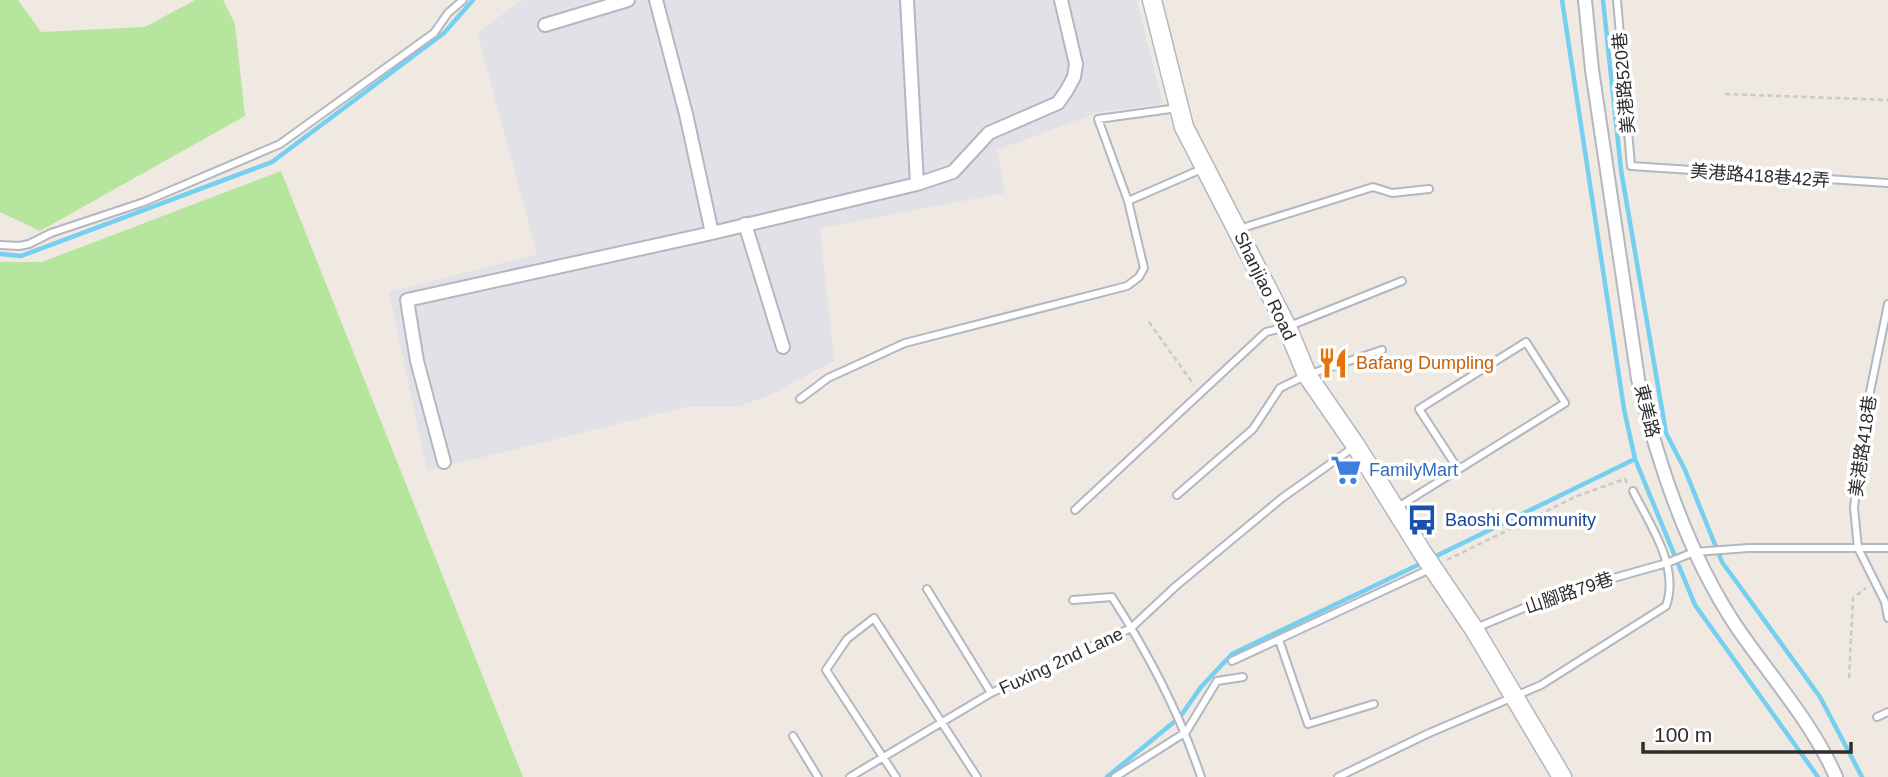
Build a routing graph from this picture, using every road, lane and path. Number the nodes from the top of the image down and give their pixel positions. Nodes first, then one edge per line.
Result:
1 (463, 0) edge
2 (628, 0) edge
3 (656, 0) edge
4 (907, 0) edge
5 (1061, 0) edge
6 (1152, 0) edge
7 (1585, 0) edge
8 (1617, 0) edge
9 (545, 25) dead end
10 (1725, 94) dead end
11 (1888, 100) edge
12 (1180, 108) junction
13 (1631, 166) joint
14 (1205, 168) junction
15 (1888, 183) edge
16 (917, 184) junction
17 (1429, 189) dead end
18 (1128, 201) junction
19 (745, 224) junction
20 (1237, 229) junction
21 (712, 233) junction
22 (0, 245) edge
23 (1402, 281) dead end
24 (1888, 304) edge
25 (1149, 322) dead end
26 (1287, 327) junction
27 (783, 347) dead end
28 (1382, 350) dead end
29 (1307, 375) junction
30 (1200, 393) junction
31 (800, 400) dead end
32 (1356, 446) junction
33 (444, 462) dead end
34 (1458, 469) junction
35 (1633, 491) joint
36 (1177, 495) dead end
37 (1395, 509) junction
38 (1075, 510) dead end
39 (1857, 548) junction
40 (1888, 548) edge
41 (1694, 552) junction
42 (1667, 563) junction
43 (1432, 568) junction
44 (1874, 582) junction
45 (926, 589) dead end
46 (1073, 600) dead end
47 (1888, 618) edge
48 (1131, 628) junction
49 (1474, 629) junction
50 (1279, 640) junction
51 (1232, 661) dead end
52 (1243, 677) dead end
53 (1849, 678) dead end
54 (991, 693) junction
55 (1514, 697) junction
56 (1374, 704) dead end
57 (1888, 712) edge
58 (1877, 717) dead end
59 (941, 723) junction
60 (1186, 732) junction
61 (793, 736) dead end
62 (882, 756) junction
63 (818, 777) edge
64 (850, 777) edge
65 (896, 777) edge
66 (977, 777) edge
67 (1115, 777) edge
68 (1201, 777) edge
69 (1338, 777) edge
70 (1562, 777) edge
71 (1836, 777) edge

1 - 22 lane
2 - 9 street
3 - 21 street
4 - 16 street
5 - 16 street
6 - 12 main road, Shanjiao Road
7 - 41 street, 東美路
8 - 13 lane, 美港路520巷
10 - 11 path
12 - 14 main road, Shanjiao Road
12 - 18 lane
13 - 15 lane, 美港路418巷42弄
14 - 18 lane
14 - 20 main road, Shanjiao Road
16 - 19 street
17 - 20 lane
18 - 31 lane
19 - 21 street
19 - 27 street
20 - 26 main road, Shanjiao Road
21 - 33 street
23 - 26 lane
24 - 39 lane, 美港路418巷
25 - 30 path
26 - 29 main road, Shanjiao Road
26 - 30 lane
28 - 29 lane
29 - 32 main road, Shanjiao Road
29 - 36 lane
30 - 38 lane
32 - 37 main road, Shanjiao Road
32 - 48 lane, Fuxing 2nd Lane
34 - 34 lane
34 - 37 lane
35 - 42 lane
35 - 43 path
37 - 43 main road, Shanjiao Road
39 - 40 lane
39 - 41 lane
39 - 44 lane
41 - 42 lane, 山腳路79巷
41 - 71 street, 東美路
42 - 49 lane, 山腳路79巷
42 - 55 lane
43 - 49 main road
43 - 50 lane
44 - 47 lane
44 - 53 path
45 - 54 lane
46 - 48 lane
48 - 54 lane, Fuxing 2nd Lane
48 - 60 lane
49 - 55 main road
50 - 51 lane
50 - 56 lane
52 - 60 lane
54 - 59 lane, Fuxing 2nd Lane
55 - 69 lane
55 - 70 main road
57 - 58 lane
59 - 62 lane, Fuxing 2nd Lane
59 - 62 lane
59 - 66 lane
60 - 67 lane
60 - 68 lane
61 - 63 lane
62 - 64 lane, Fuxing 2nd Lane
62 - 65 lane

